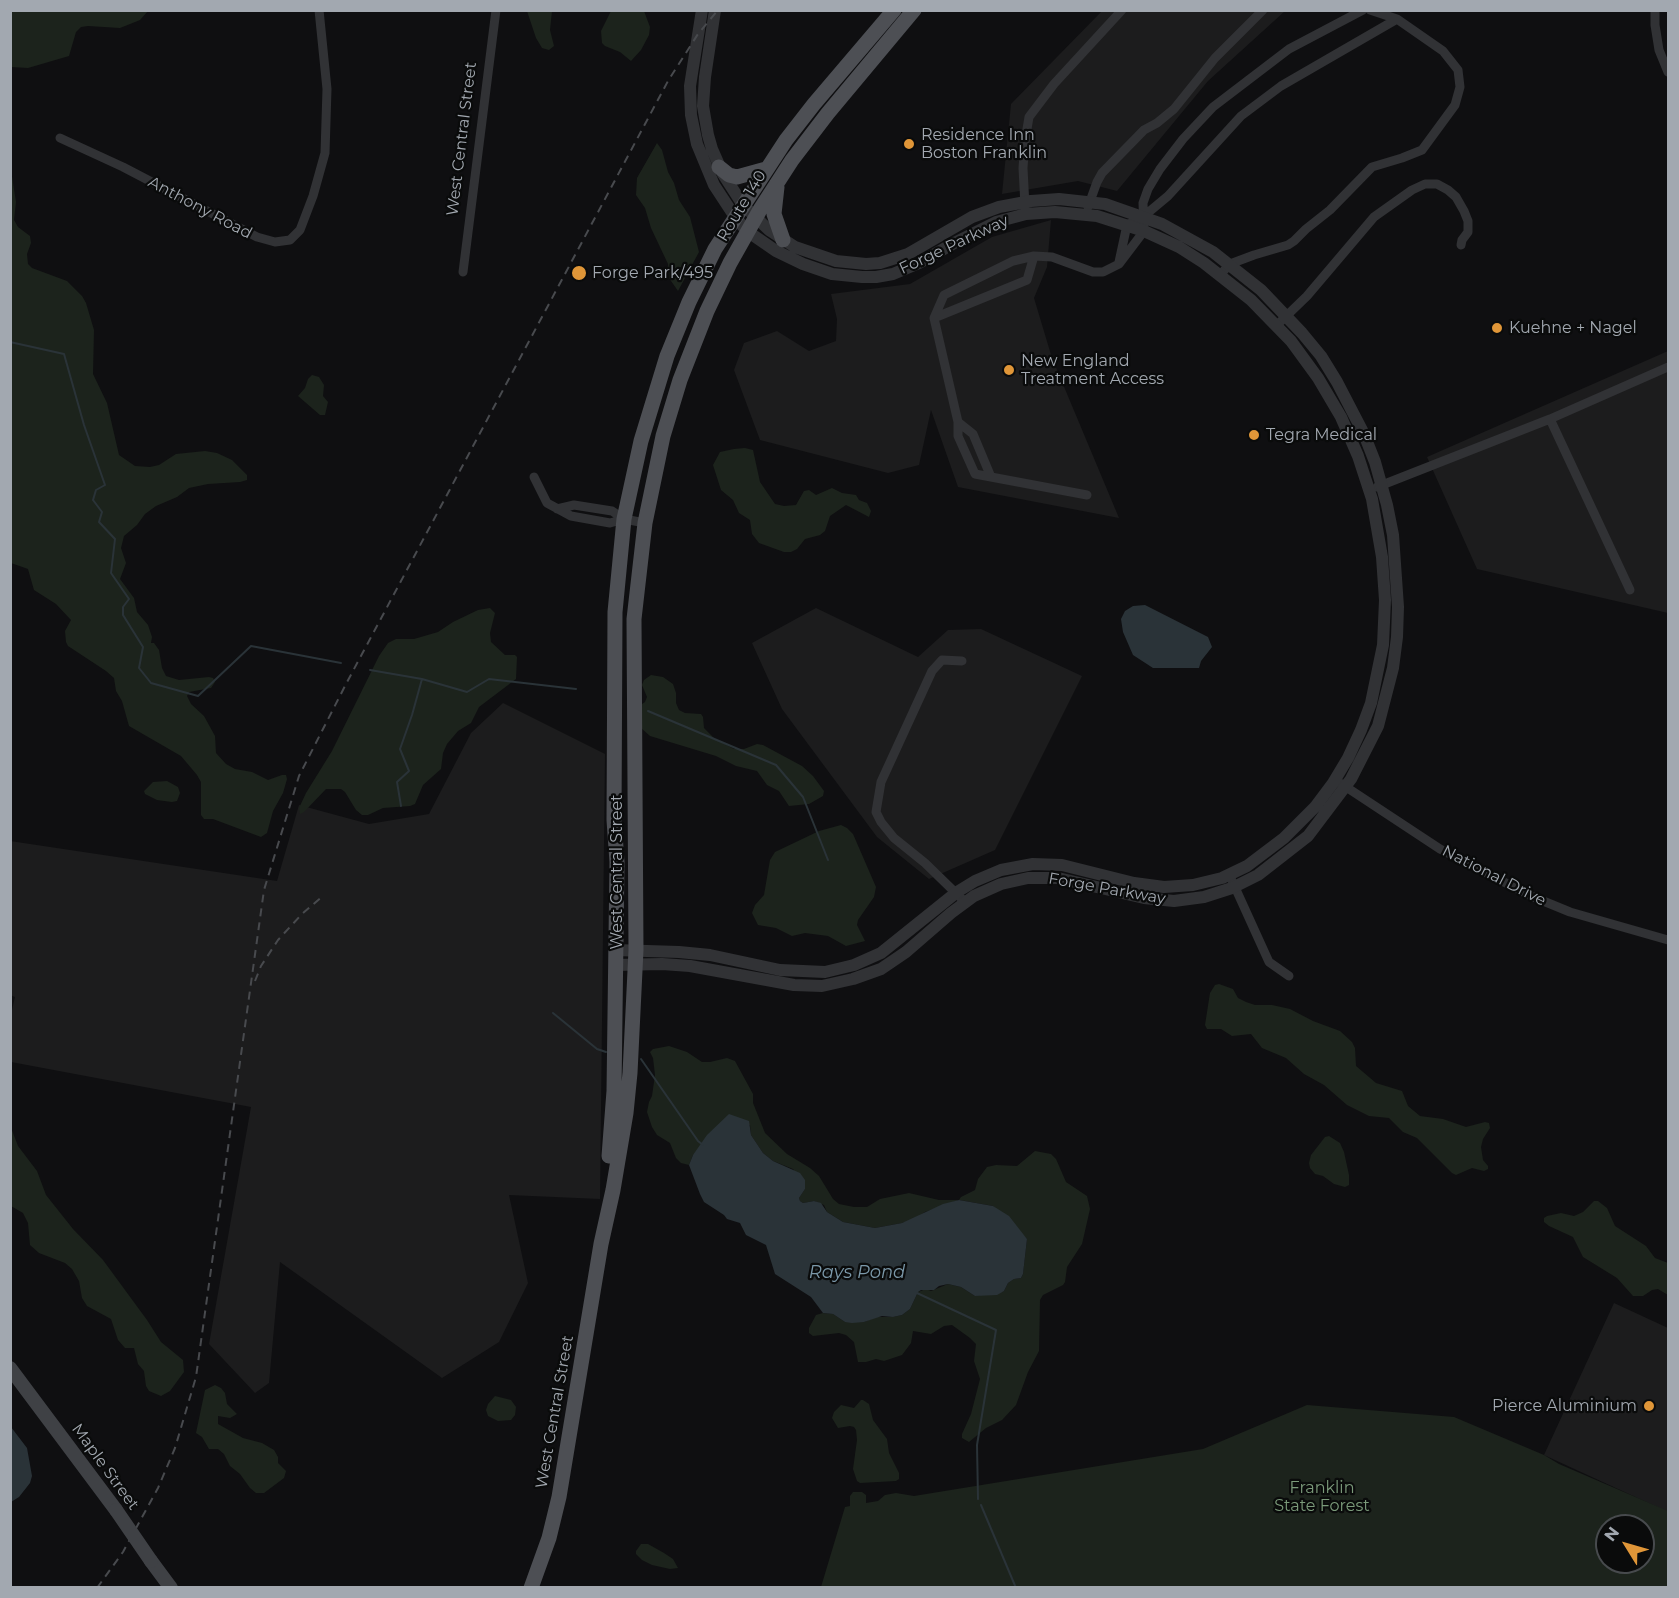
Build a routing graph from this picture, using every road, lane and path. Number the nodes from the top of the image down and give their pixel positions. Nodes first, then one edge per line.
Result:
1 (319, 10) edge
2 (496, 10) edge
3 (702, 10) edge
4 (715, 10) edge
5 (894, 10) edge
6 (914, 10) edge
7 (1122, 10) edge
8 (1263, 10) edge
9 (1363, 10) edge
10 (1370, 10) edge
11 (1655, 10) edge
12 (1396, 19) junction
13 (1668, 72) edge
14 (60, 138) dead end
15 (719, 167) junction
16 (766, 169) junction
17 (780, 178) junction
18 (1089, 202) junction
19 (1025, 208) junction
20 (739, 211) junction
21 (1087, 215) junction
22 (1144, 216) junction
23 (751, 224) junction
24 (1127, 225) junction
25 (1144, 231) junction
26 (783, 240) junction
27 (1461, 245) dead end
28 (1034, 256) junction
29 (1119, 264) junction
30 (1230, 264) junction
31 (463, 272) dead end
32 (1220, 275) junction
33 (1287, 316) junction
34 (934, 318) junction
35 (1277, 325) junction
36 (1668, 367) edge
37 (1550, 419) junction
38 (958, 422) junction
39 (534, 477) dead end
40 (991, 477) junction
41 (1382, 486) junction
42 (1369, 490) junction
43 (1087, 495) dead end
44 (624, 519) junction
45 (645, 523) junction
46 (1630, 590) dead end
47 (962, 661) dead end
48 (1340, 783) junction
49 (1232, 880) junction
50 (961, 897) junction
51 (1668, 940) edge
52 (615, 957) junction
53 (635, 958) junction
54 (1289, 976) dead end
55 (602, 1239) junction
56 (10, 1368) edge
57 (171, 1587) edge
58 (531, 1587) edge

1 - 14 street, Anthony Road
2 - 31 street, West Central Street
3 - 20 street, Forge Parkway
4 - 15 street, Forge Parkway
5 - 16 main road, Route 140
6 - 17 main road, Route 140
7 - 19 street
8 - 18 street
9 - 22 street
10 - 12 street
11 - 13 street
12 - 22 street
12 - 30 street
15 - 16 main road
15 - 20 street, Forge Parkway
16 - 20 main road, Route 140
17 - 23 main road, Route 140
17 - 26 main road
18 - 19 street, Forge Parkway
18 - 21 street
18 - 22 street, Forge Parkway
19 - 21 street, Forge Parkway
19 - 23 street, Forge Parkway
19 - 26 street, Forge Parkway
20 - 23 street, Forge Parkway
20 - 44 main road, Route 140
21 - 24 street, Forge Parkway
22 - 24 street
22 - 25 street
22 - 30 street, Forge Parkway
23 - 26 street, Forge Parkway
23 - 45 main road, Route 140
24 - 25 street, Forge Parkway
24 - 29 street
25 - 29 street
25 - 32 street, Forge Parkway
27 - 33 street
28 - 29 street
28 - 34 street
28 - 34 street
30 - 32 street
30 - 33 street, Forge Parkway
32 - 35 street, Forge Parkway
33 - 35 street
33 - 41 street, Forge Parkway
34 - 38 street
35 - 42 street, Forge Parkway
36 - 37 street
37 - 41 street
37 - 46 street
38 - 40 street
38 - 40 street
39 - 44 street
40 - 43 street
41 - 42 street
41 - 48 street, Forge Parkway
42 - 48 street, Forge Parkway
44 - 45 street
44 - 52 main road, West Central Street
45 - 53 main road, West Central Street
47 - 50 street
48 - 49 street, Forge Parkway
48 - 51 street, National Drive
49 - 50 street, Forge Parkway
49 - 54 street
50 - 53 street, Forge Parkway
52 - 53 street, Forge Parkway
52 - 55 main road, West Central Street
53 - 55 main road, West Central Street
55 - 58 main road, West Central Street
56 - 57 main road, Maple Street, bridge

